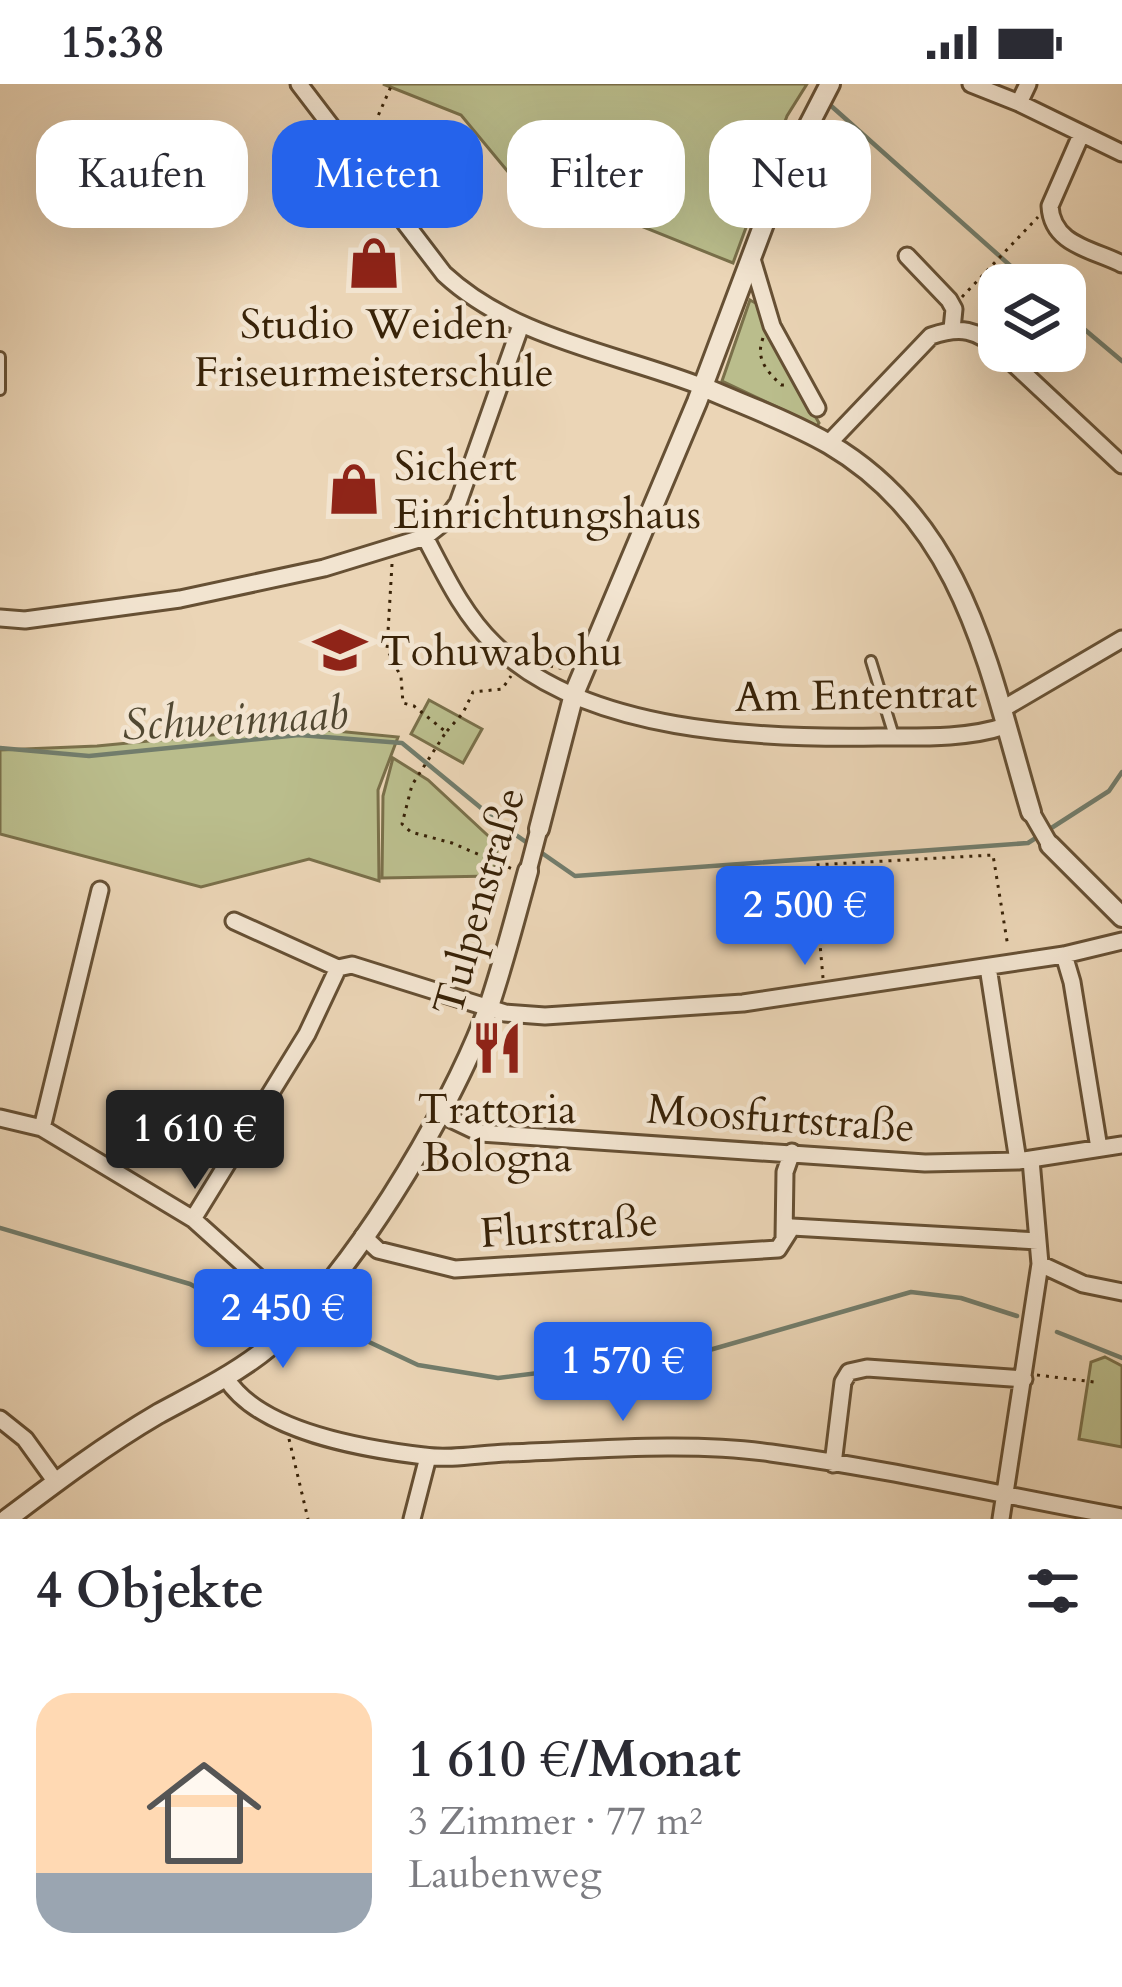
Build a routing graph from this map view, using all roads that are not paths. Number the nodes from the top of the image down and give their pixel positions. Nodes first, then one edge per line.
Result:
1 (298, 84) edge
2 (971, 84) edge
3 (1028, 84) edge
4 (824, 93) edge
5 (1019, 103) junction
6 (1081, 135) junction
7 (1122, 153) edge
8 (907, 256) dead end
9 (752, 259) junction
10 (1122, 264) edge
11 (521, 325) junction
12 (952, 329) junction
13 (978, 335) edge
14 (0, 357) edge
15 (1022, 372) edge
16 (703, 387) junction
17 (0, 390) edge
18 (818, 408) dead end
19 (828, 444) junction
20 (1122, 465) edge
21 (425, 537) junction
22 (0, 618) edge
23 (1122, 640) edge
24 (871, 661) dead end
25 (574, 694) junction
26 (1003, 718) junction
27 (895, 737) junction
28 (1031, 812) joint
29 (539, 829) joint
30 (1051, 844) joint
31 (528, 871) joint
32 (100, 890) dead end
33 (1122, 917) edge
34 (234, 921) dead end
35 (1122, 941) edge
36 (1064, 955) junction
37 (988, 967) junction
38 (338, 968) junction
39 (488, 1009) junction
40 (438, 1113) junction
41 (0, 1118) edge
42 (42, 1128) junction
43 (1122, 1145) edge
44 (1099, 1148) junction
45 (792, 1152) junction
46 (1024, 1161) junction
47 (193, 1219) junction
48 (363, 1236) junction
49 (784, 1241) junction
50 (1038, 1241) junction
51 (1040, 1264) junction
52 (1122, 1292) edge
53 (301, 1316) junction
54 (226, 1378) junction
55 (1024, 1378) junction
56 (0, 1419) edge
57 (428, 1457) junction
58 (832, 1464) junction
59 (56, 1482) junction
60 (1007, 1497) junction
61 (1122, 1517) edge
62 (7, 1519) edge
63 (412, 1519) edge
64 (1001, 1519) edge

1 - 11 street
2 - 5 street
3 - 5 street
4 - 9 street, Tulpenstraße
5 - 6 street
6 - 7 street
6 - 10 street
8 - 12 street
9 - 16 street, Tulpenstraße
9 - 18 street
11 - 16 street
11 - 21 street
12 - 13 street
12 - 19 street
14 - 17 lane
15 - 20 street
16 - 19 street
16 - 25 street, Tulpenstraße
19 - 26 street
21 - 22 street
21 - 25 street, Am Ententrat
23 - 26 street
24 - 27 lane
25 - 27 street, Am Ententrat
25 - 29 street, Tulpenstraße
26 - 27 street, Am Ententrat
26 - 28 street
28 - 30 street
29 - 31 street, Tulpenstraße
30 - 33 street
31 - 39 street, Tulpenstraße
32 - 42 street
34 - 38 street
35 - 36 street
36 - 37 street
36 - 44 street
37 - 39 street
37 - 46 street
38 - 39 street
38 - 47 street
39 - 40 street, Tulpenstraße
40 - 45 street, Moosfurtstraße
40 - 48 street, Tulpenstraße
41 - 42 street
42 - 47 street
43 - 44 street, Moosfurtstraße
44 - 46 street, Moosfurtstraße
45 - 46 street, Moosfurtstraße
45 - 49 street
46 - 50 street
47 - 53 street
48 - 49 street, Flurstraße
48 - 53 street, Tulpenstraße
49 - 50 street, Flurstraße
50 - 51 street
51 - 52 street
51 - 55 street
53 - 54 street, Tulpenstraße
54 - 57 street
54 - 59 street, Tulpenstraße
55 - 58 street
55 - 60 street
56 - 59 street
57 - 58 street
57 - 63 street
58 - 60 street
59 - 62 street, Tulpenstraße
60 - 61 street
60 - 64 street

